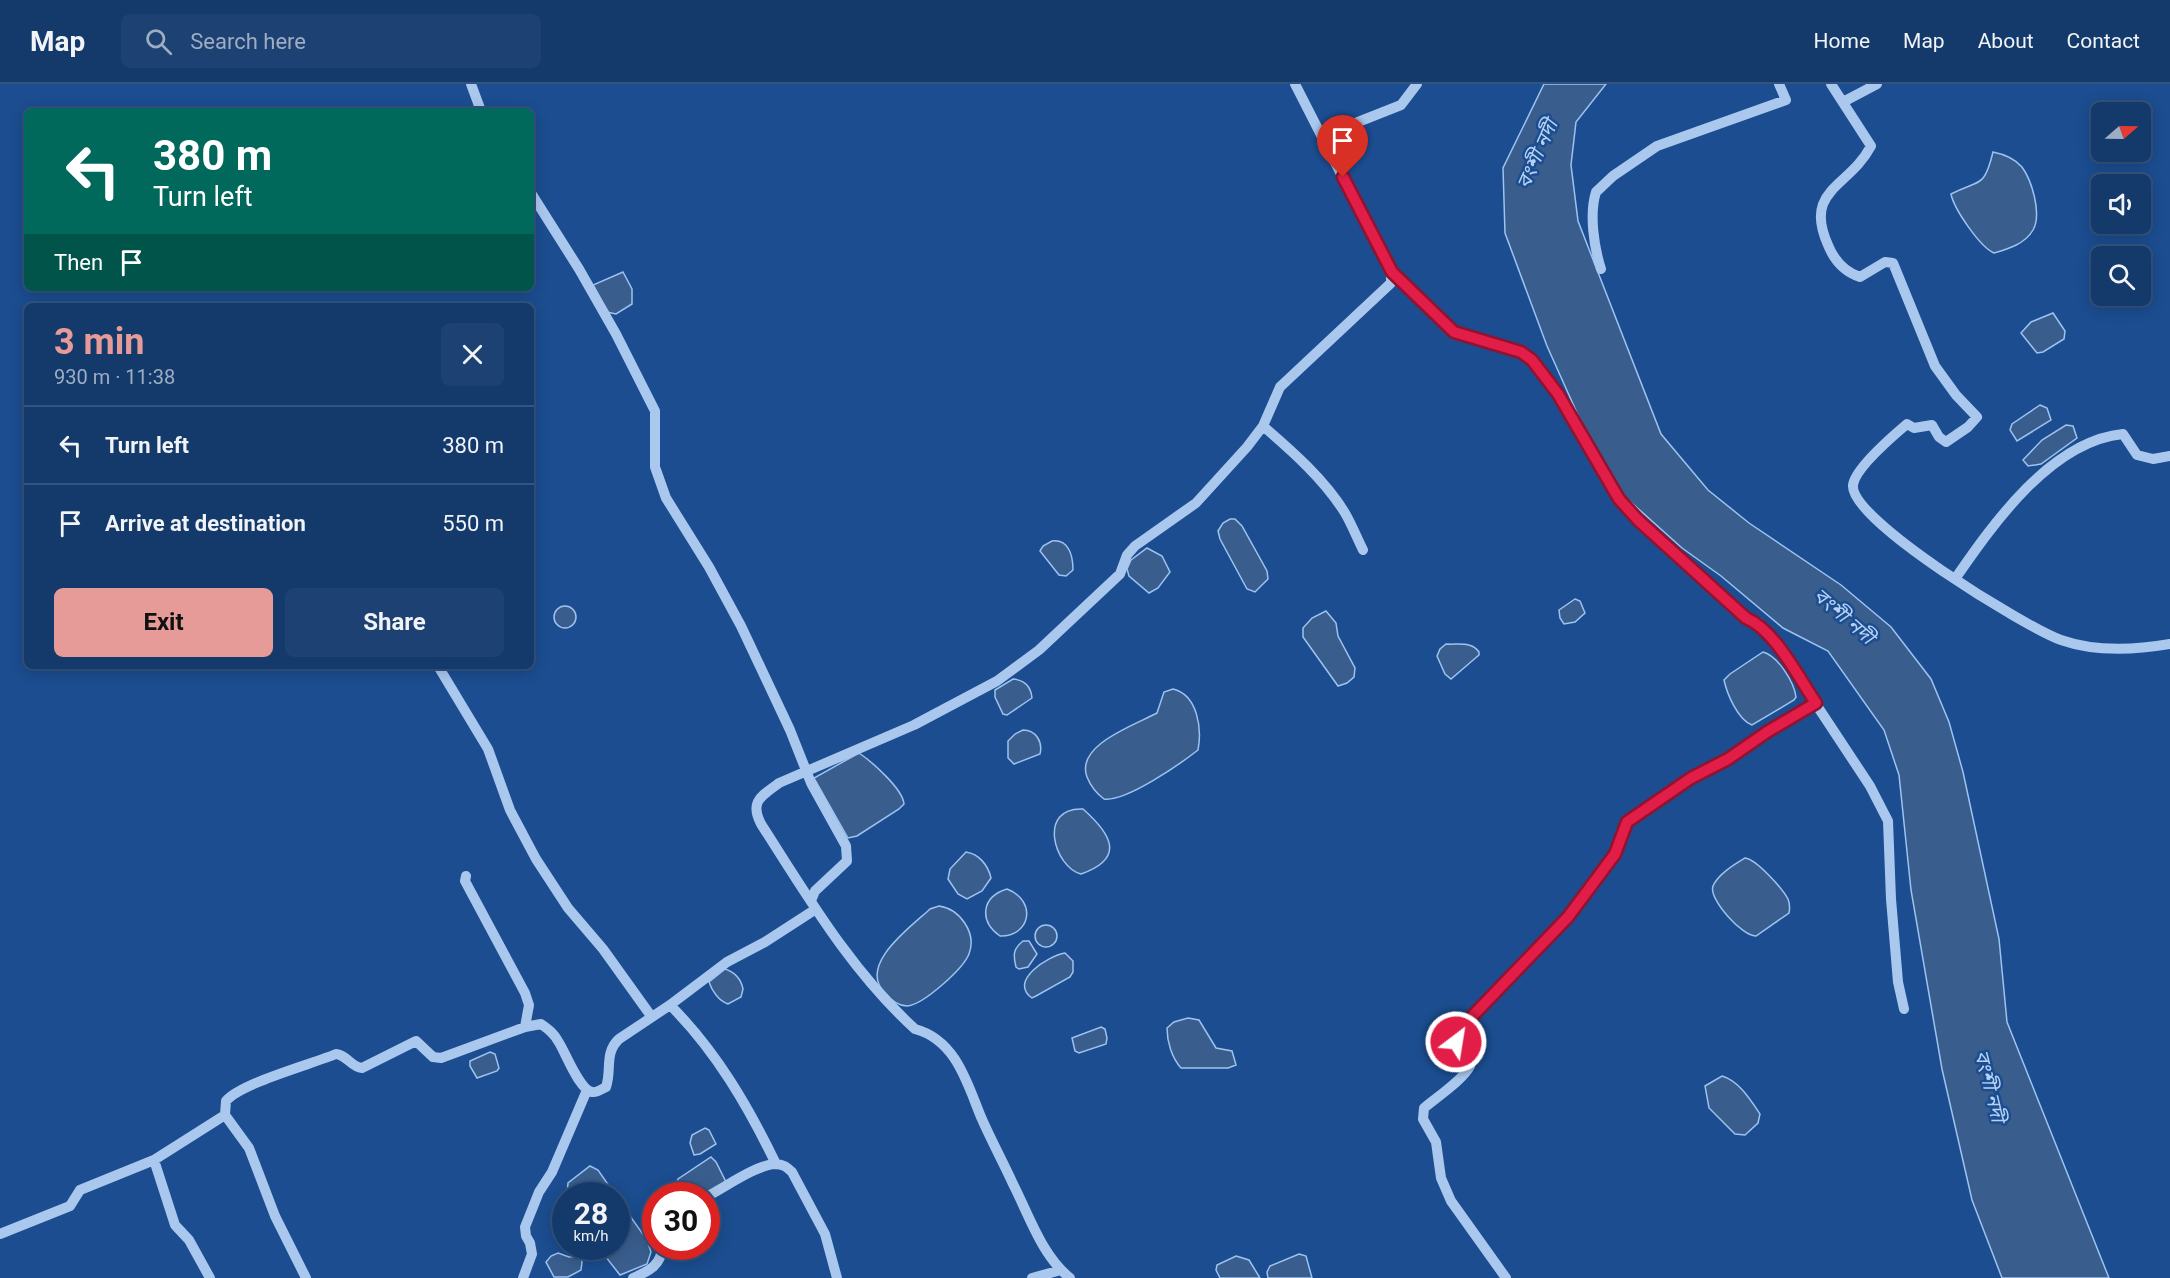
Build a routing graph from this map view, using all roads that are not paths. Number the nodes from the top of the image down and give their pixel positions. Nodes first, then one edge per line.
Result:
1 (471, 84) edge
2 (1295, 84) edge
3 (1417, 84) edge
4 (1779, 84) edge
5 (1831, 84) edge
6 (1877, 84) edge
7 (1843, 102) junction
8 (480, 108) edge
9 (1332, 156) junction
10 (534, 198) edge
11 (1602, 269) dead end
12 (1392, 272) junction
13 (1263, 426) junction
14 (2170, 456) edge
15 (1363, 550) dead end
16 (1955, 579) junction
17 (2170, 644) edge
18 (440, 669) edge
19 (1816, 703) junction
20 (806, 771) junction
21 (466, 876) dead end
22 (814, 905) junction
23 (670, 1005) junction
24 (1904, 1009) dead end
25 (651, 1016) junction
26 (525, 1027) junction
27 (587, 1090) junction
28 (225, 1116) junction
29 (154, 1160) junction
30 (776, 1164) junction
31 (720, 1190) edge
32 (0, 1234) edge
33 (659, 1260) edge
34 (1066, 1274) edge
35 (210, 1278) edge
36 (306, 1278) edge
37 (524, 1278) edge
38 (633, 1278) edge
39 (837, 1278) edge
40 (1032, 1278) edge
41 (1506, 1278) edge

1 - 8 street
2 - 9 street
3 - 9 street
4 - 11 street
5 - 7 street
6 - 7 street
7 - 16 street
9 - 12 street
10 - 20 street
12 - 13 street
12 - 19 street
13 - 15 street
13 - 20 street
14 - 16 street
16 - 17 street
18 - 25 street
19 - 24 street
19 - 41 street
20 - 22 street
20 - 22 street
21 - 26 street
22 - 23 street
22 - 34 street
23 - 25 street
23 - 30 street
25 - 27 street
26 - 27 street
26 - 28 street
27 - 37 street
28 - 29 street
28 - 36 street
29 - 32 street
29 - 35 street
30 - 31 street
30 - 39 street
33 - 38 street
34 - 40 street

